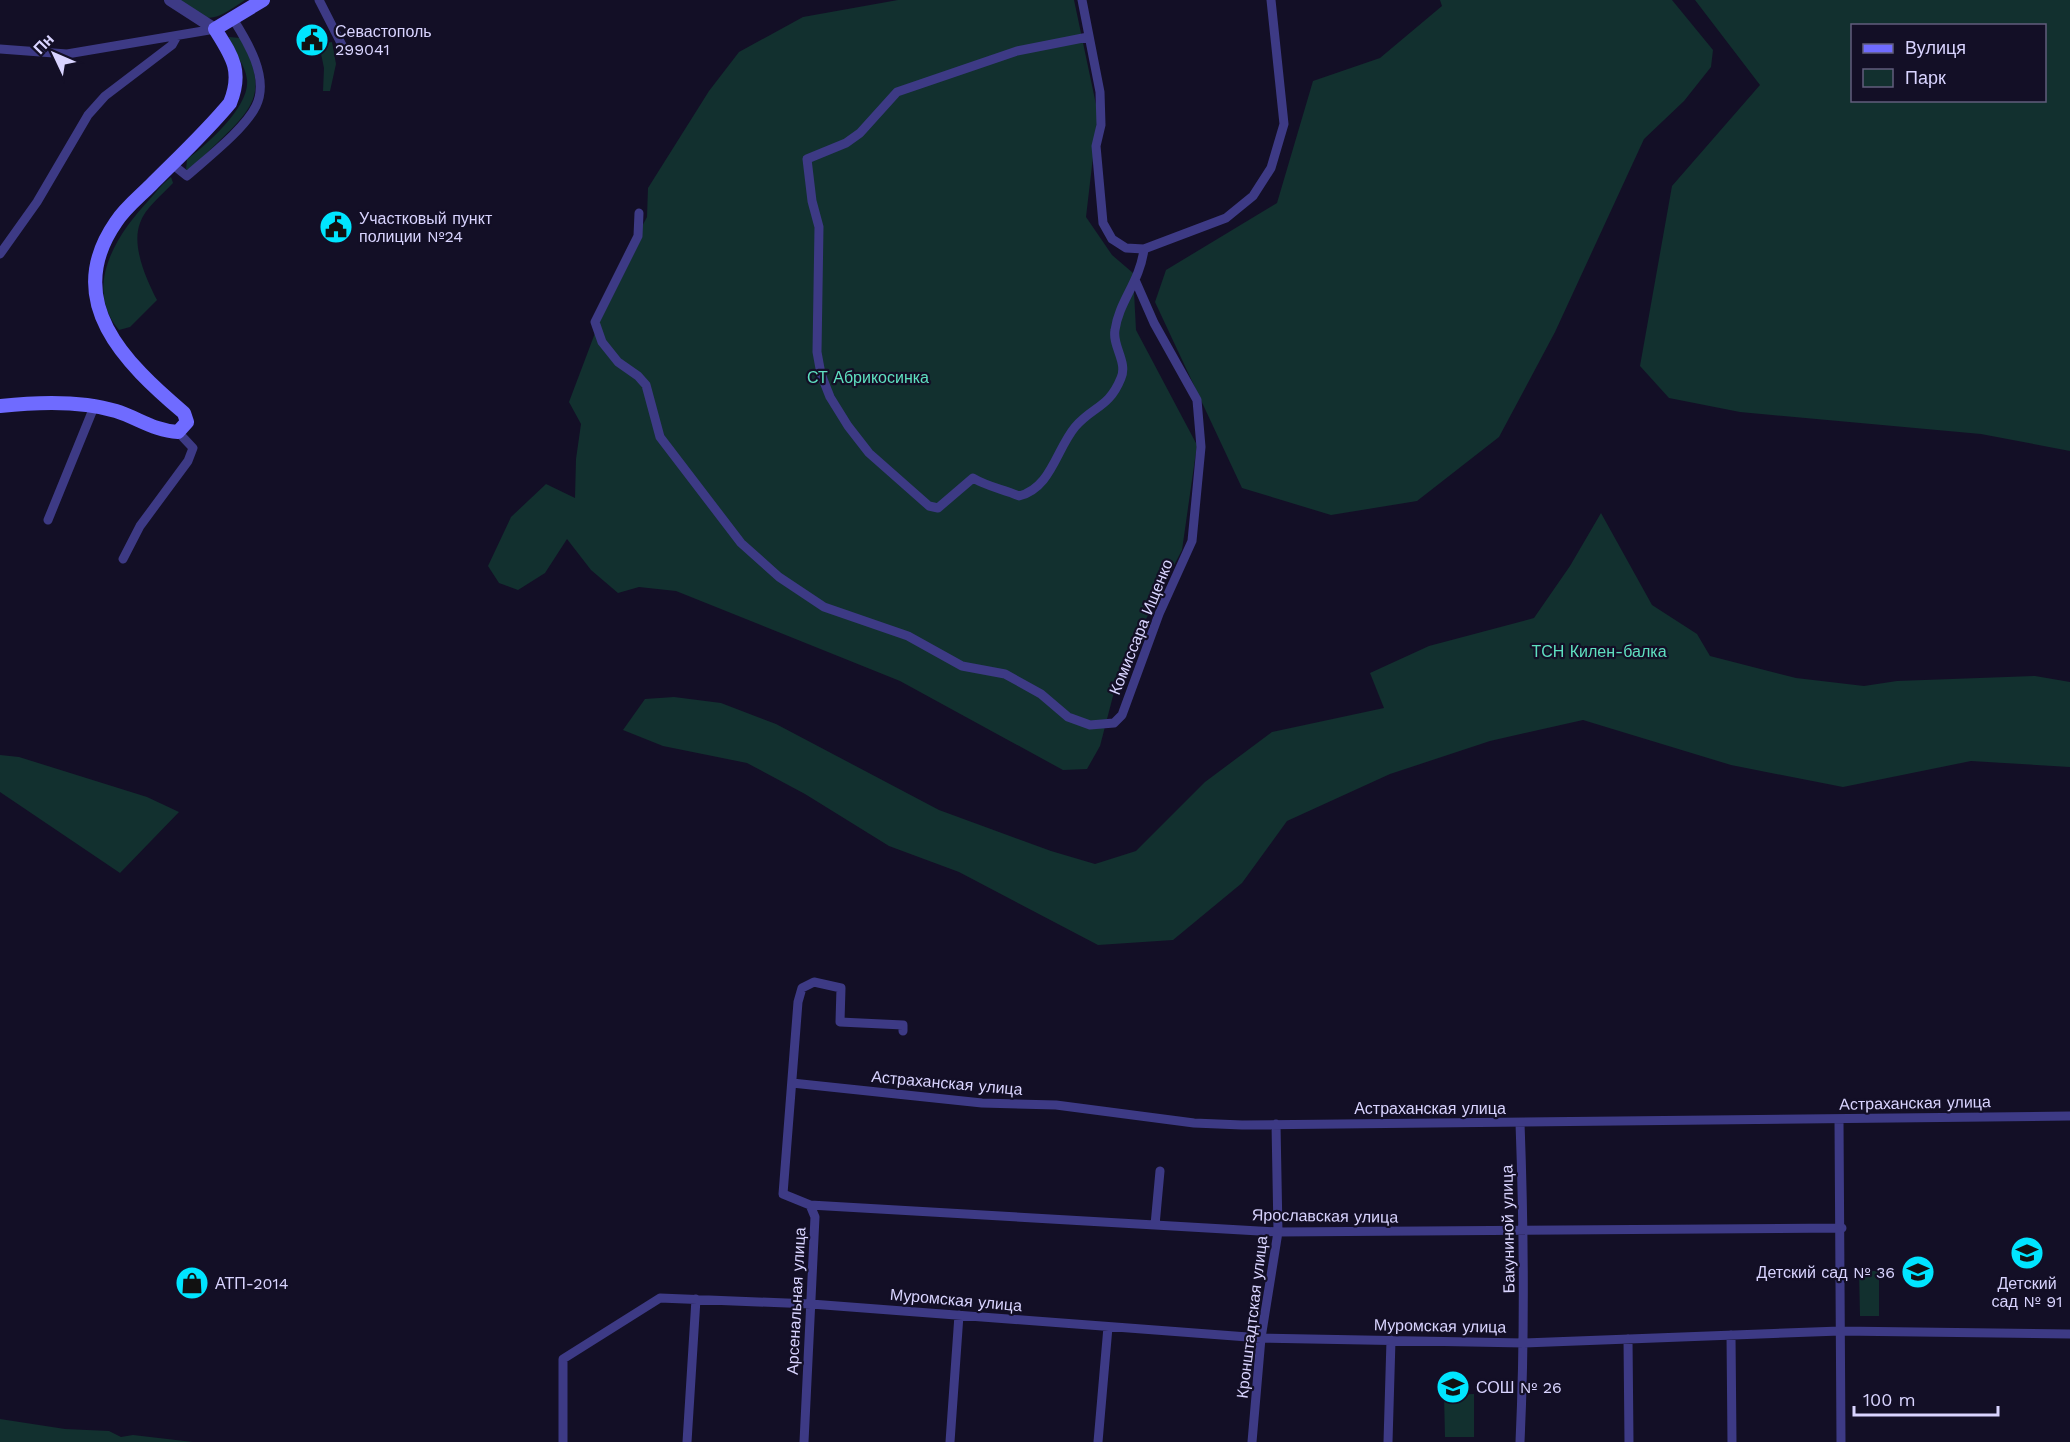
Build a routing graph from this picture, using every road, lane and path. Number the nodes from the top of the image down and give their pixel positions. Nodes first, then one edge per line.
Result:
1 (170, 0) edge
2 (263, 0) edge
3 (319, 0) edge
4 (1082, 0) edge
5 (1271, 0) edge
6 (233, 19) junction
7 (214, 28) junction
8 (177, 36) junction
9 (1088, 37) junction
10 (0, 49) edge
11 (344, 49) dead end
12 (172, 164) junction
13 (639, 213) dead end
14 (1144, 249) junction
15 (0, 254) edge
16 (1136, 282) junction
17 (0, 406) edge
18 (94, 407) junction
19 (183, 427) junction
20 (48, 520) dead end
21 (123, 559) dead end
22 (903, 1031) dead end
23 (792, 1083) junction
24 (2070, 1116) edge
25 (1839, 1120) junction
26 (1520, 1123) junction
27 (1276, 1124) junction
28 (1160, 1171) dead end
29 (810, 1205) junction
30 (1155, 1225) junction
31 (1842, 1228) junction
32 (1278, 1232) junction
33 (1524, 1232) junction
34 (696, 1299) junction
35 (811, 1304) junction
36 (959, 1315) junction
37 (1108, 1327) junction
38 (1840, 1331) junction
39 (2070, 1334) edge
40 (1731, 1335) junction
41 (1261, 1338) junction
42 (1628, 1339) junction
43 (1391, 1340) junction
44 (1524, 1343) junction
45 (562, 1442) edge
46 (687, 1442) edge
47 (804, 1442) edge
48 (950, 1442) edge
49 (1098, 1442) edge
50 (1252, 1442) edge
51 (1388, 1442) edge
52 (1520, 1442) edge
53 (1629, 1442) edge
54 (1732, 1442) edge
55 (1841, 1442) edge

1 - 7 street
2 - 6 main road
3 - 11 street
4 - 9 street
5 - 14 street
6 - 7 main road
6 - 12 street
7 - 8 street
7 - 12 main road
8 - 10 street
8 - 15 street
9 - 14 street
9 - 16 street
12 - 19 main road
13 - 16 street, Комиссара Ищенко
14 - 16 street
17 - 18 main road
18 - 19 main road
18 - 20 street
19 - 21 street
22 - 23 street, Арсенальная улица
23 - 27 street, Астраханская улица
23 - 29 street, Арсенальная улица
24 - 25 street, Астраханская улица
25 - 26 street, Астраханская улица
25 - 31 street
26 - 27 street, Астраханская улица
26 - 33 street, Бакуниной улица
27 - 32 street, Кронштадтская улица
28 - 30 street
29 - 30 street, Ярославская улица
29 - 35 street, Арсенальная улица
30 - 32 street, Ярославская улица
31 - 33 street, Ярославская улица
31 - 38 street
32 - 33 street, Ярославская улица
32 - 41 street, Кронштадтская улица
33 - 44 street, Бакуниной улица
34 - 35 street, Муромская улица
34 - 45 street, Муромская улица
34 - 46 street
35 - 36 street, Муромская улица
35 - 47 street, Арсенальная улица
36 - 37 street, Муромская улица
36 - 48 street
37 - 41 street, Муромская улица
37 - 49 street
38 - 39 street, Муромская улица
38 - 40 street, Муромская улица
38 - 55 street
40 - 42 street, Муромская улица
40 - 54 street
41 - 43 street, Муромская улица
41 - 50 street, Кронштадтская улица
42 - 44 street, Муромская улица
42 - 53 street
43 - 44 street, Муромская улица
43 - 51 street
44 - 52 street, Бакуниной улица

